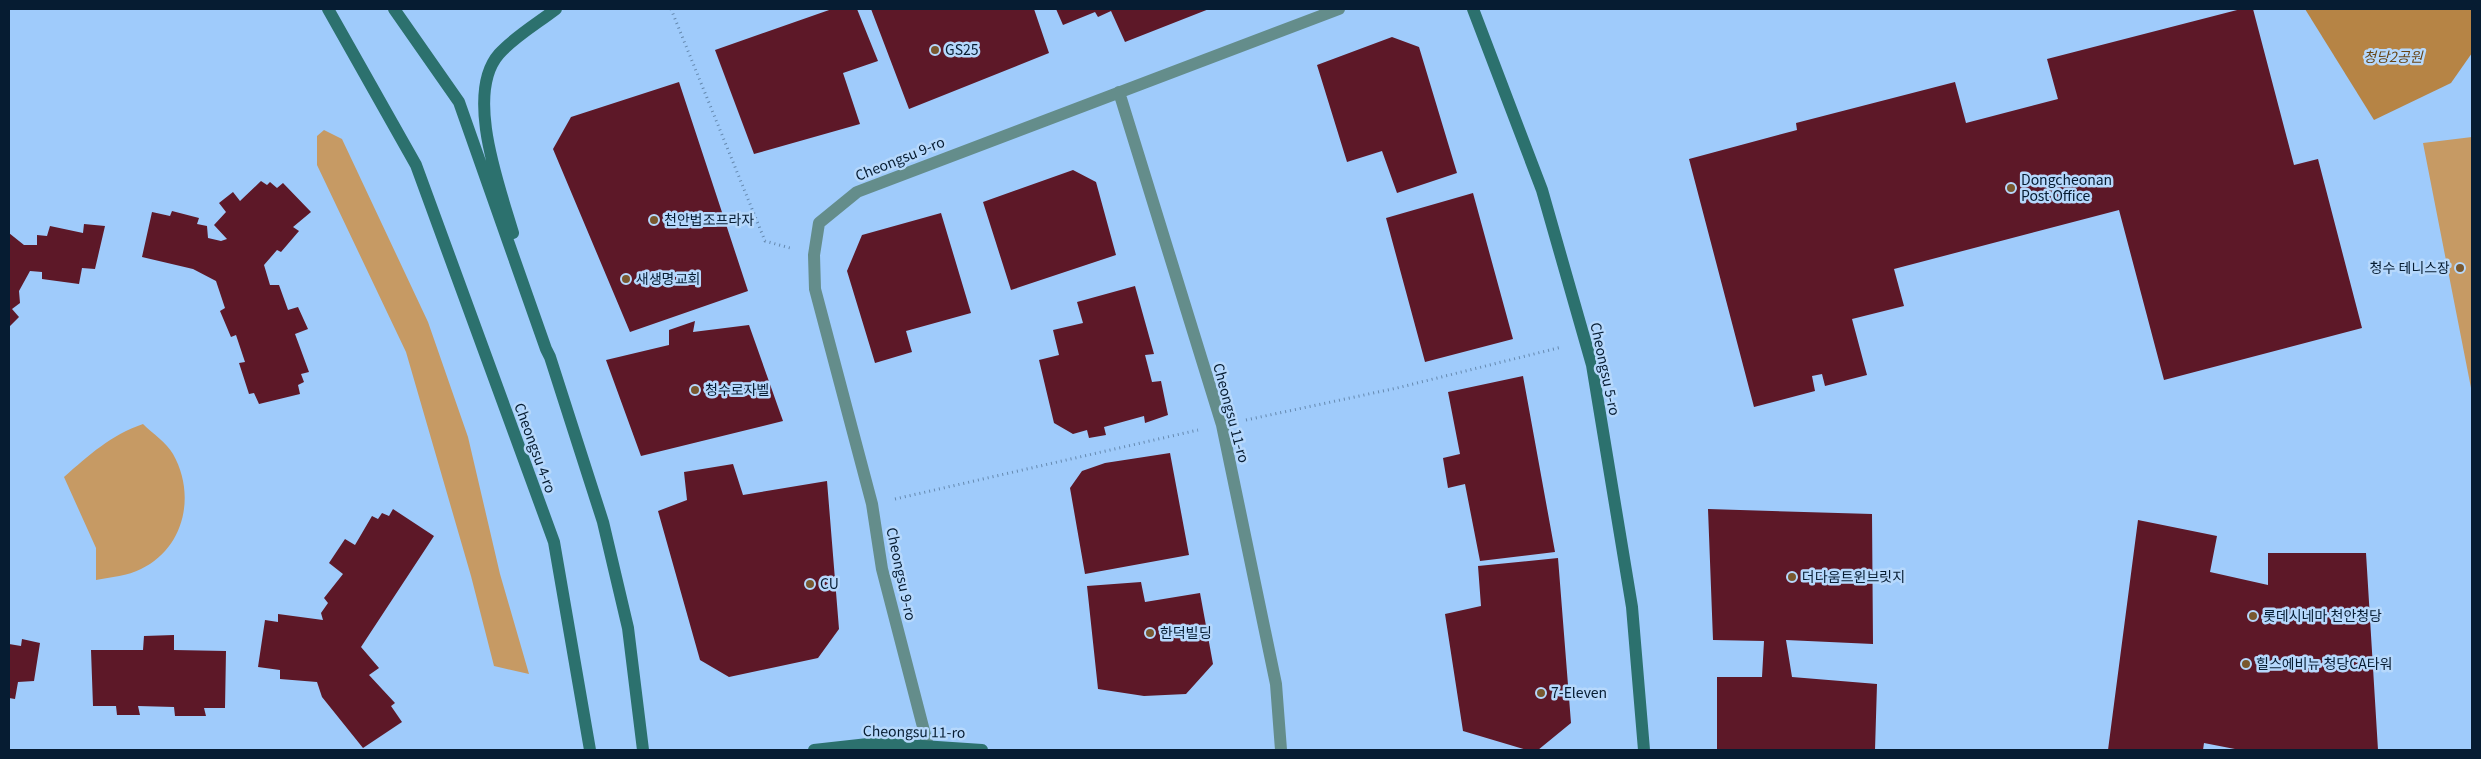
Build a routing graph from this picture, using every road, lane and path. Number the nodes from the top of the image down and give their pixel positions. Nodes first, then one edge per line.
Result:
1 (328, 9) edge
2 (394, 9) edge
3 (556, 9) edge
4 (671, 9) edge
5 (1339, 9) edge
6 (1473, 9) edge
7 (1119, 92) junction
8 (814, 255) junction
9 (546, 349) junction
10 (929, 748) edge
11 (590, 750) edge
12 (643, 750) edge
13 (814, 750) edge
14 (982, 750) edge
15 (1281, 750) edge
16 (1644, 750) edge

1 - 11 street, Cheongsu 4-ro
2 - 9 street
3 - 9 street
4 - 8 path
5 - 7 street, Cheongsu 9-ro
6 - 16 street, Cheongsu 5-ro
7 - 8 street, Cheongsu 9-ro
7 - 15 street, Cheongsu 11-ro
8 - 10 street, Cheongsu 9-ro
9 - 12 street
10 - 13 street, Cheongsu 11-ro
10 - 14 street, Cheongsu 11-ro

